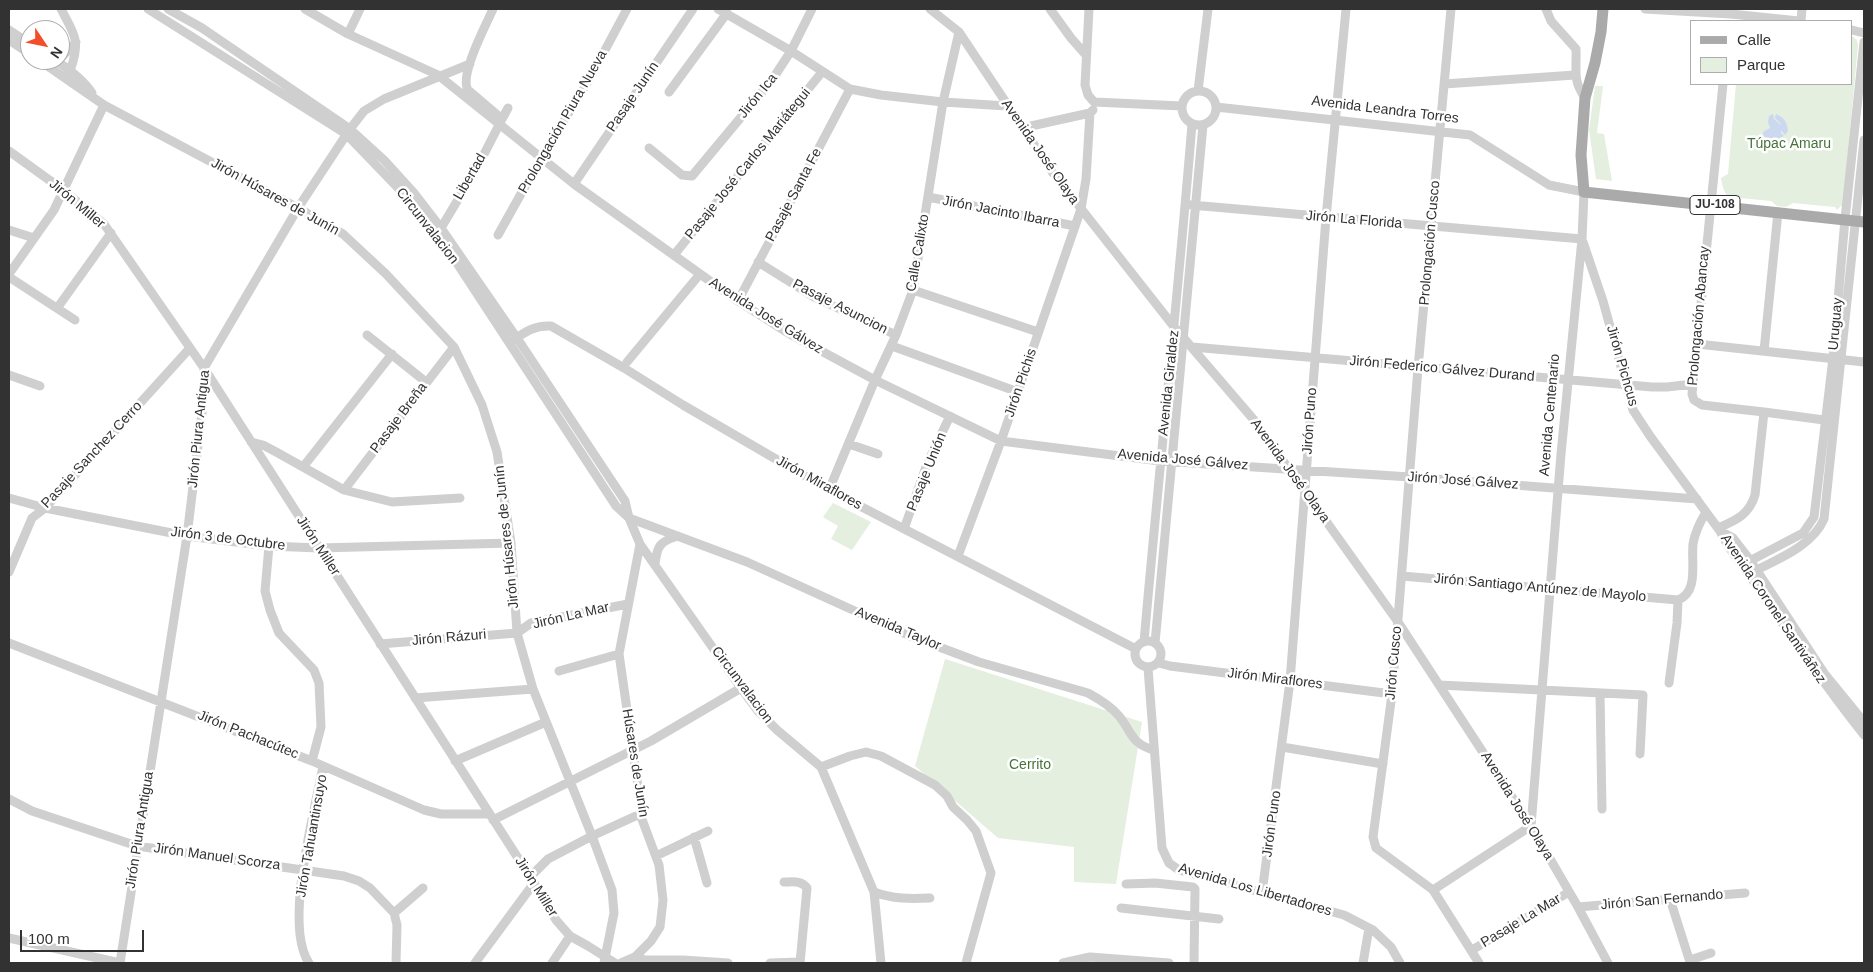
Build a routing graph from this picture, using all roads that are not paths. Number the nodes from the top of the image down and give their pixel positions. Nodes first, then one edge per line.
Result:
1 (61, 9) edge
2 (148, 9) edge
3 (168, 9) edge
4 (305, 9) edge
5 (360, 9) edge
6 (493, 9) edge
7 (626, 9) edge
8 (693, 9) edge
9 (718, 9) edge
10 (812, 9) edge
11 (930, 9) edge
12 (1050, 9) edge
13 (1089, 9) edge
14 (1208, 9) edge
15 (1346, 9) edge
16 (1451, 9) edge
17 (1546, 9) edge
18 (1603, 9) edge
19 (1645, 9) edge
20 (727, 13) junction
21 (1731, 15) edge
22 (1788, 20) edge
23 (9, 30) edge
24 (959, 32) junction
25 (348, 34) junction
26 (20, 37) edge
27 (9, 40) edge
28 (76, 42) junction
29 (1864, 42) edge
30 (20, 47) edge
31 (70, 48) edge
32 (791, 51) junction
33 (1086, 55) junction
34 (470, 64) junction
35 (53, 70) edge
36 (70, 71) joint
37 (822, 72) junction
38 (438, 75) junction
39 (1575, 75) junction
40 (1444, 84) junction
41 (1723, 85) edge
42 (1199, 87) junction
43 (850, 89) junction
44 (669, 92) dead end
45 (94, 98) junction
46 (1585, 98) junction
47 (943, 102) junction
48 (1094, 102) junction
49 (104, 105) junction
50 (1007, 106) junction
51 (1182, 106) junction
52 (1216, 106) junction
53 (508, 108) dead end
54 (1090, 113) junction
55 (1335, 119) junction
56 (500, 122) junction
57 (1192, 124) junction
58 (1203, 125) junction
59 (1860, 127) edge
60 (1022, 128) junction
61 (1440, 130) junction
62 (348, 132) junction
63 (1864, 140) edge
64 (649, 148) dead end
65 (9, 151) edge
66 (541, 158) junction
67 (574, 184) junction
68 (63, 190) junction
69 (1584, 192) junction
70 (928, 198) junction
71 (1185, 204) junction
72 (1196, 205) junction
73 (1710, 205) junction
74 (298, 208) junction
75 (1080, 209) junction
76 (1778, 212) junction
77 (1326, 218) junction
78 (1855, 220) edge
79 (1075, 226) junction
80 (1432, 226) junction
81 (440, 228) junction
82 (9, 230) edge
83 (111, 233) junction
84 (498, 234) dead end
85 (34, 238) junction
86 (1582, 239) junction
87 (674, 256) junction
88 (758, 262) junction
89 (700, 274) junction
90 (9, 275) edge
91 (913, 290) junction
92 (738, 300) junction
93 (58, 307) junction
94 (75, 320) dead end
95 (1175, 328) junction
96 (1038, 332) junction
97 (367, 335) dead end
98 (896, 335) junction
99 (1183, 336) junction
100 (513, 341) junction
101 (1697, 344) junction
102 (892, 346) junction
103 (454, 347) junction
104 (1192, 347) junction
105 (190, 348) junction
106 (1764, 351) junction
107 (392, 354) junction
108 (1315, 358) junction
109 (1837, 359) junction
110 (627, 362) dead end
111 (1864, 362) edge
112 (204, 368) junction
113 (1418, 368) junction
114 (9, 375) edge
115 (875, 380) junction
116 (1568, 381) junction
117 (426, 382) junction
118 (1627, 384) junction
119 (1693, 384) junction
120 (40, 386) dead end
121 (1018, 392) junction
122 (1764, 412) junction
123 (950, 416) junction
124 (1824, 420) junction
125 (1001, 441) junction
126 (251, 442) junction
127 (849, 444) junction
128 (878, 454) dead end
129 (1160, 461) junction
130 (1171, 461) junction
131 (303, 467) junction
132 (1288, 469) junction
133 (1306, 470) junction
134 (1410, 477) junction
135 (1558, 488) junction
136 (344, 490) junction
137 (829, 490) junction
138 (1304, 491) junction
139 (9, 498) edge
140 (460, 498) dead end
141 (1697, 499) junction
142 (44, 508) junction
143 (1706, 512) junction
144 (629, 518) junction
145 (904, 529) junction
146 (1719, 530) junction
147 (186, 536) junction
148 (678, 536) junction
149 (510, 543) junction
150 (640, 544) junction
151 (269, 546) junction
152 (319, 548) junction
153 (958, 556) junction
154 (1750, 560) junction
155 (655, 564) junction
156 (1742, 565) junction
157 (9, 572) edge
158 (1753, 572) junction
159 (1402, 576) junction
160 (1550, 589) junction
161 (1678, 600) junction
162 (628, 604) junction
163 (1778, 610) junction
164 (1398, 622) junction
165 (517, 633) junction
166 (1144, 642) junction
167 (9, 643) edge
168 (1155, 643) junction
169 (380, 644) junction
170 (1136, 649) junction
171 (618, 654) junction
172 (1159, 662) junction
173 (1148, 668) junction
174 (559, 671) dead end
175 (1290, 681) junction
176 (1669, 684) dead end
177 (1439, 685) junction
178 (741, 688) junction
179 (533, 689) junction
180 (1542, 690) junction
181 (1600, 693) junction
182 (1392, 694) junction
183 (415, 698) junction
184 (160, 700) junction
185 (546, 722) junction
186 (1864, 722) edge
187 (1864, 735) edge
188 (1282, 747) junction
189 (632, 750) junction
190 (1154, 750) junction
191 (1640, 754) dead end
192 (312, 760) junction
193 (455, 761) junction
194 (1383, 764) junction
195 (323, 766) junction
196 (822, 767) junction
197 (570, 780) junction
198 (9, 799) edge
199 (1602, 809) dead end
200 (640, 814) junction
201 (491, 817) junction
202 (1531, 826) junction
203 (708, 831) dead end
204 (592, 836) junction
205 (694, 837) junction
206 (137, 846) junction
207 (656, 856) junction
208 (303, 870) junction
209 (532, 880) junction
210 (784, 882) dead end
211 (707, 883) dead end
212 (1126, 884) dead end
213 (422, 888) dead end
214 (1433, 890) junction
215 (874, 892) junction
216 (1262, 892) junction
217 (1569, 892) junction
218 (1745, 893) dead end
219 (930, 898) dead end
220 (1670, 899) junction
221 (1578, 907) junction
222 (1121, 908) dead end
223 (394, 913) junction
224 (1194, 916) junction
225 (1219, 919) dead end
226 (1369, 928) junction
227 (570, 936) junction
228 (9, 938) edge
229 (1472, 950) junction
230 (1711, 953) dead end
231 (636, 957) junction
232 (605, 960) edge
233 (1109, 961) edge
234 (120, 963) edge
235 (309, 963) edge
236 (396, 963) edge
237 (475, 963) edge
238 (552, 963) edge
239 (615, 963) edge
240 (621, 963) edge
241 (728, 963) edge
242 (770, 963) edge
243 (800, 963) edge
244 (881, 963) edge
245 (966, 963) edge
246 (1064, 963) edge
247 (1169, 963) edge
248 (1194, 963) edge
249 (1364, 963) edge
250 (1400, 963) edge
251 (1479, 963) edge
252 (1608, 963) edge

1 - 28 street
2 - 62 street, Circunvalacion
3 - 62 street, Circunvalacion
4 - 25 street, Avenida José Gálvez
5 - 25 street
6 - 34 street
7 - 66 street, Prolongación Piura Nueva
8 - 67 street, Pasaje Junín
9 - 20 street
10 - 32 street, Jirón Ica
11 - 24 street, Avenida José Olaya
12 - 33 street
13 - 33 street
14 - 42 street
15 - 55 street, Jirón Puno
16 - 40 street, Prolongación Cusco
17 - 39 street
18 - 46 main road, Avenida Centenario
19 - 21 street
20 - 32 street
20 - 44 street
21 - 22 street
23 - 26 street
24 - 47 street, Calle Calixto
24 - 50 street, Avenida José Olaya
25 - 38 street, Avenida José Gálvez
27 - 30 street
28 - 31 street
28 - 36 street
29 - 59 street, Uruguay
32 - 37 street
32 - 64 street, Jirón Ica
33 - 48 street
34 - 38 street, Jirón Piura Antigua
34 - 56 street
35 - 45 street, Jirón Húsares de Junín
36 - 45 street
37 - 43 street
37 - 87 street, Pasaje José Carlos Mariátegui
38 - 56 street, Avenida José Gálvez
38 - 62 street, Jirón Piura Antigua
39 - 40 street
39 - 46 street
40 - 61 street, Prolongación Cusco
41 - 73 street, Prolongación Abancay
42 - 51 street
42 - 52 street
43 - 47 street
43 - 88 street, Pasaje Santa Fe
45 - 49 street, Jirón Húsares de Junín
46 - 69 main road, Avenida Centenario
47 - 50 street
47 - 70 street, Calle Calixto
48 - 51 street
48 - 54 street, Jirón Pichis
49 - 68 street
49 - 74 street, Jirón Húsares de Junín
50 - 60 street, Avenida José Olaya
51 - 57 street
52 - 55 street, Avenida Leandra Torres
52 - 58 street
53 - 56 street, Libertad
54 - 60 street
54 - 75 street, Jirón Pichis
55 - 61 street, Avenida Leandra Torres
55 - 77 street, Jirón Puno
56 - 66 street, Avenida José Gálvez
56 - 81 street, Libertad
57 - 58 street
57 - 71 street, Avenida Giraldez
58 - 72 street, Avenida Giraldez
59 - 78 street, Uruguay
60 - 75 street, Avenida José Olaya
61 - 69 street, Avenida Leandra Torres
61 - 80 street, Prolongación Cusco
62 - 74 street, Jirón Piura Antigua
62 - 81 street, Circunvalacion
62 - 100 street, Circunvalacion
63 - 78 street, Uruguay
65 - 68 street, Jirón Miller
66 - 67 street, Avenida José Gálvez
66 - 84 street, Prolongación Piura Nueva
67 - 87 street, Avenida José Gálvez
68 - 83 street, Jirón Miller
68 - 85 street
69 - 73 main road, Avenida Leandra Torres / JU-108
69 - 86 street, Avenida Centenario
70 - 79 street, Jirón Jacinto Ibarra
70 - 91 street, Calle Calixto
71 - 72 street, Jirón La Florida
71 - 95 street, Avenida Giraldez
72 - 77 street, Jirón La Florida
72 - 99 street, Avenida Giraldez
73 - 76 main road, Avenida Leandra Torres / JU-108
73 - 101 street, Prolongación Abancay
74 - 103 street, Jirón Húsares de Junín
74 - 112 street, Jirón Piura Antigua
75 - 79 street, Jirón Pichis
75 - 95 street, Avenida José Olaya
76 - 78 main road, Avenida Leandra Torres / JU-108
76 - 106 street
77 - 80 street, Jirón La Florida
77 - 108 street, Jirón Puno
78 - 109 street, Uruguay
79 - 96 street, Jirón Pichis
80 - 86 street, Jirón La Florida
80 - 113 street, Prolongación Cusco
81 - 100 street, Circunvalacion
82 - 85 street
83 - 93 street
83 - 105 street, Jirón Miller
85 - 90 street
86 - 116 street, Avenida Centenario
86 - 118 street, Jirón Pichcus
87 - 89 street, Avenida José Gálvez
88 - 92 street, Pasaje Santa Fe
88 - 98 street, Pasaje Asuncion
89 - 92 street, Avenida José Gálvez
89 - 110 street
90 - 93 street
91 - 96 street
91 - 98 street, Calle Calixto
92 - 115 street, Avenida José Gálvez
93 - 94 street
95 - 99 street, Avenida José Olaya
95 - 129 street, Avenida Giraldez
96 - 121 street, Jirón Pichis
97 - 107 street
98 - 102 street, Calle Calixto
99 - 104 street, Avenida José Olaya
99 - 130 street, Avenida Giraldez
100 - 137 street, Jirón Miraflores
100 - 144 street, Circunvalacion
101 - 106 street
101 - 119 street, Prolongación Abancay
102 - 115 street, Calle Calixto
102 - 121 street
103 - 117 street, Pasaje Breña
103 - 149 street, Jirón Húsares de Junín
104 - 108 street, Jirón Federico Gálvez Durand
104 - 132 street, Avenida José Olaya
105 - 112 street, Jirón Miller
105 - 142 street, Pasaje Sanchez Cerro
106 - 109 street
107 - 117 street
107 - 131 street
108 - 113 street, Jirón Federico Gálvez Durand
108 - 133 street, Jirón Puno
109 - 111 street
109 - 124 street, Uruguay
109 - 158 street, Uruguay
112 - 126 street, Jirón Miller
112 - 147 street, Jirón Piura Antigua
113 - 116 street, Jirón Federico Gálvez Durand
113 - 134 street, Prolongación Cusco
114 - 120 street
115 - 123 street, Avenida José Gálvez
115 - 127 street, Calle Calixto
116 - 118 street, Jirón Federico Gálvez Durand
116 - 135 street, Avenida Centenario
117 - 136 street, Pasaje Breña
118 - 119 street, Jirón Federico Gálvez Durand
118 - 141 street, Jirón Pichcus
119 - 122 street, Prolongación Abancay
121 - 125 street, Jirón Pichis
122 - 124 street
122 - 146 street
123 - 125 street, Avenida José Gálvez
123 - 145 street, Pasaje Unión
124 - 154 street, Uruguay
125 - 129 street, Avenida José Gálvez
125 - 153 street, Jirón Pichis
126 - 131 street
126 - 152 street, Jirón Miller
127 - 128 street
127 - 137 street, Calle Calixto
129 - 130 street, Avenida José Gálvez
129 - 166 street, Avenida Giraldez
130 - 132 street, Avenida José Gálvez
130 - 168 street, Avenida Giraldez
131 - 136 street
132 - 133 street, Jirón José Gálvez
132 - 138 street, Avenida José Olaya
133 - 134 street, Jirón José Gálvez
133 - 138 street, Jirón Puno
134 - 135 street, Jirón José Gálvez
134 - 159 street, Jirón Cusco
135 - 141 street, Jirón José Gálvez
135 - 160 street, Avenida Centenario
136 - 140 street
137 - 145 street, Jirón Miraflores
138 - 164 street, Avenida José Olaya
138 - 175 street, Jirón Puno
139 - 142 street, Jirón 3 de Octubre
141 - 143 street, Jirón Pichcus
142 - 147 street, Jirón 3 de Octubre
142 - 157 street, Pasaje Sanchez Cerro
143 - 146 street, Jirón Pichcus
143 - 161 street
144 - 148 street, Avenida Taylor
144 - 150 street, Circunvalacion
145 - 153 street, Jirón Miraflores
146 - 154 street, Avenida Coronel Santiváñez
146 - 156 street, Avenida Coronel Santiváñez
147 - 151 street, Jirón 3 de Octubre
147 - 184 street, Jirón Piura Antigua
148 - 155 street
148 - 190 street, Avenida Taylor
149 - 152 street, Jirón 3 de Octubre
149 - 165 street, Jirón Húsares de Junín
150 - 155 street, Circunvalacion
150 - 162 street, Húsares de Junín
151 - 152 street, Jirón 3 de Octubre
151 - 192 street
152 - 169 street, Jirón Miller
153 - 170 street, Jirón Miraflores
154 - 156 street, Uruguay
154 - 158 street, Avenida Coronel Santiváñez
155 - 178 street, Circunvalacion
156 - 158 street, Avenida Coronel Santiváñez
158 - 163 street, Avenida Coronel Santiváñez
159 - 160 street, Jirón Santiago Antúnez de Mayolo
159 - 164 street, Jirón Cusco
160 - 161 street, Jirón Santiago Antúnez de Mayolo
160 - 180 street, Avenida Centenario
161 - 176 street
162 - 165 street, Jirón La Mar
162 - 171 street, Húsares de Junín
163 - 186 street, Avenida Coronel Santiváñez
163 - 187 street, Avenida Coronel Santiváñez
164 - 177 street, Avenida José Olaya
164 - 182 street, Jirón Cusco
165 - 169 street, Jirón Rázuri
165 - 179 street, Jirón Húsares de Junín
166 - 168 street
166 - 170 street
167 - 184 street, Jirón Pachacútec
168 - 172 street
169 - 183 street, Jirón Miller
170 - 173 street
171 - 174 street
171 - 189 street, Húsares de Junín
172 - 173 street
172 - 175 street, Jirón Miraflores
173 - 190 street, Avenida Los Libertadores
175 - 182 street, Jirón Miraflores
175 - 188 street, Jirón Puno
177 - 180 street
177 - 202 street, Avenida José Olaya
178 - 189 street
178 - 196 street, Circunvalacion
179 - 183 street
179 - 185 street, Jirón Húsares de Junín
180 - 181 street
180 - 202 street, Avenida Centenario
181 - 191 street
181 - 199 street
182 - 194 street, Jirón Cusco
183 - 193 street, Jirón Miller
184 - 192 street, Jirón Pachacútec
184 - 206 street, Jirón Piura Antigua
185 - 193 street
185 - 197 street, Jirón Húsares de Junín
188 - 194 street
188 - 216 street, Jirón Puno
189 - 197 street
189 - 200 street, Húsares de Junín
190 - 216 street, Avenida Los Libertadores
192 - 195 street, Jirón Pachacútec
193 - 201 street, Jirón Miller
194 - 214 street, Jirón Cusco
195 - 201 street, Jirón Pachacútec
195 - 208 street, Jirón Tahuantinsuyo
196 - 215 street, Circunvalacion
196 - 245 street
197 - 201 street
197 - 204 street, Jirón Húsares de Junín
198 - 206 street, Jirón Manuel Scorza
200 - 204 street
200 - 207 street, Húsares de Junín
201 - 209 street, Jirón Miller
202 - 214 street
202 - 217 street, Avenida José Olaya
203 - 205 street
204 - 209 street
204 - 232 street, Jirón Húsares de Junín
205 - 207 street
205 - 211 street
206 - 208 street, Jirón Manuel Scorza
206 - 234 street, Jirón Piura Antigua
207 - 231 street, Húsares de Junín
208 - 223 street, Jirón Manuel Scorza
208 - 235 street, Jirón Tahuantinsuyo
209 - 227 street, Jirón Miller
209 - 237 street
210 - 243 street
212 - 224 street
213 - 223 street
214 - 229 street
215 - 219 street
215 - 244 street, Circunvalacion
216 - 226 street, Avenida Los Libertadores
217 - 221 street, Avenida José Olaya
217 - 229 street, Pasaje La Mar
218 - 220 street, Jirón San Fernando
220 - 221 street, Jirón San Fernando
220 - 230 street
221 - 252 street, Avenida José Olaya
222 - 224 street
223 - 236 street
224 - 225 street
224 - 248 street
226 - 249 street
226 - 250 street, Avenida Los Libertadores
227 - 232 street, Jirón Miller
227 - 238 street
228 - 234 street
229 - 251 street
231 - 240 street, Húsares de Junín
231 - 241 street
232 - 239 street
233 - 246 street
233 - 247 street
242 - 243 street

